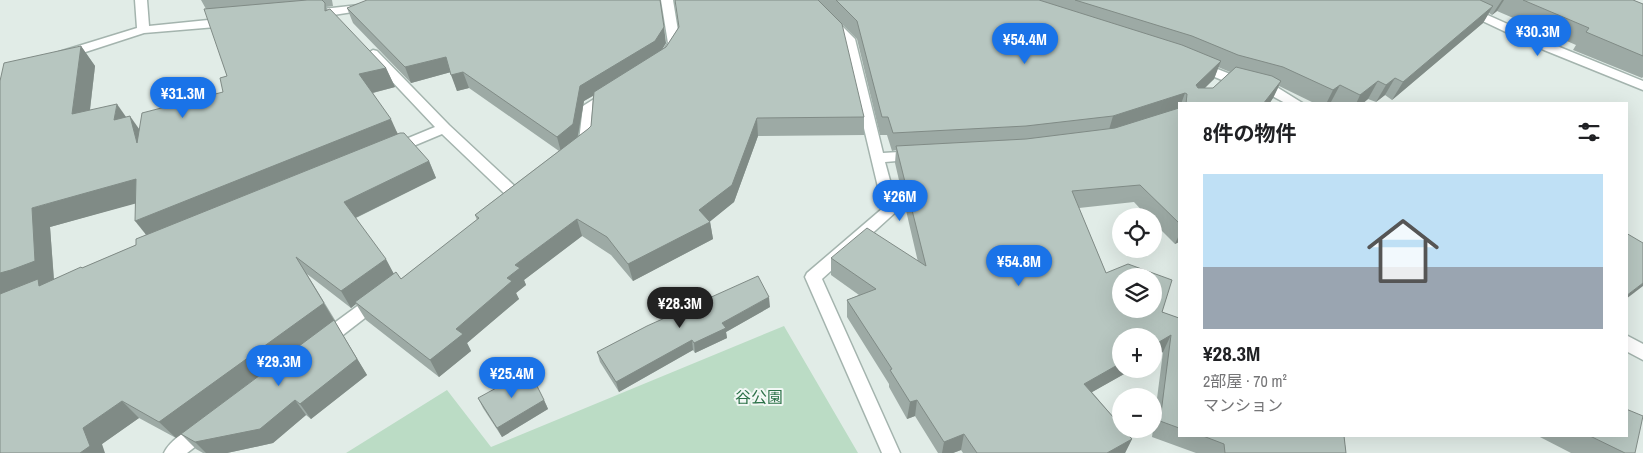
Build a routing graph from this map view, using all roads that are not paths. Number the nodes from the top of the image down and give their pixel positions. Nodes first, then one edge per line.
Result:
1 (141, 0) edge
2 (667, 0) edge
3 (798, 0) edge
4 (1444, 0) edge
5 (382, 4) edge
6 (333, 12) junction
7 (304, 15) edge
8 (238, 21) edge
9 (346, 26) edge
10 (142, 30) junction
11 (365, 46) edge
12 (48, 60) edge
13 (1190, 62) edge
14 (656, 65) edge
15 (1226, 77) junction
16 (623, 86) edge
17 (1216, 86) edge
18 (1643, 86) edge
19 (1294, 102) edge
20 (444, 128) junction
21 (379, 155) edge
22 (570, 155) edge
23 (925, 156) edge
24 (877, 158) junction
25 (492, 214) edge
26 (388, 291) edge
27 (1628, 343) edge
28 (308, 351) edge
29 (1643, 353) edge
30 (212, 423) edge
31 (172, 453) edge
32 (891, 453) edge

1 - 10 street
2 - 14 street
3 - 24 street
4 - 18 street
5 - 6 street
6 - 7 street
6 - 9 street
8 - 10 street
10 - 12 street
11 - 20 street
13 - 15 street
15 - 17 street
15 - 19 street
16 - 22 street
20 - 21 street
20 - 25 street
23 - 24 street
24 - 32 street
26 - 28 street
27 - 29 street
30 - 31 street

